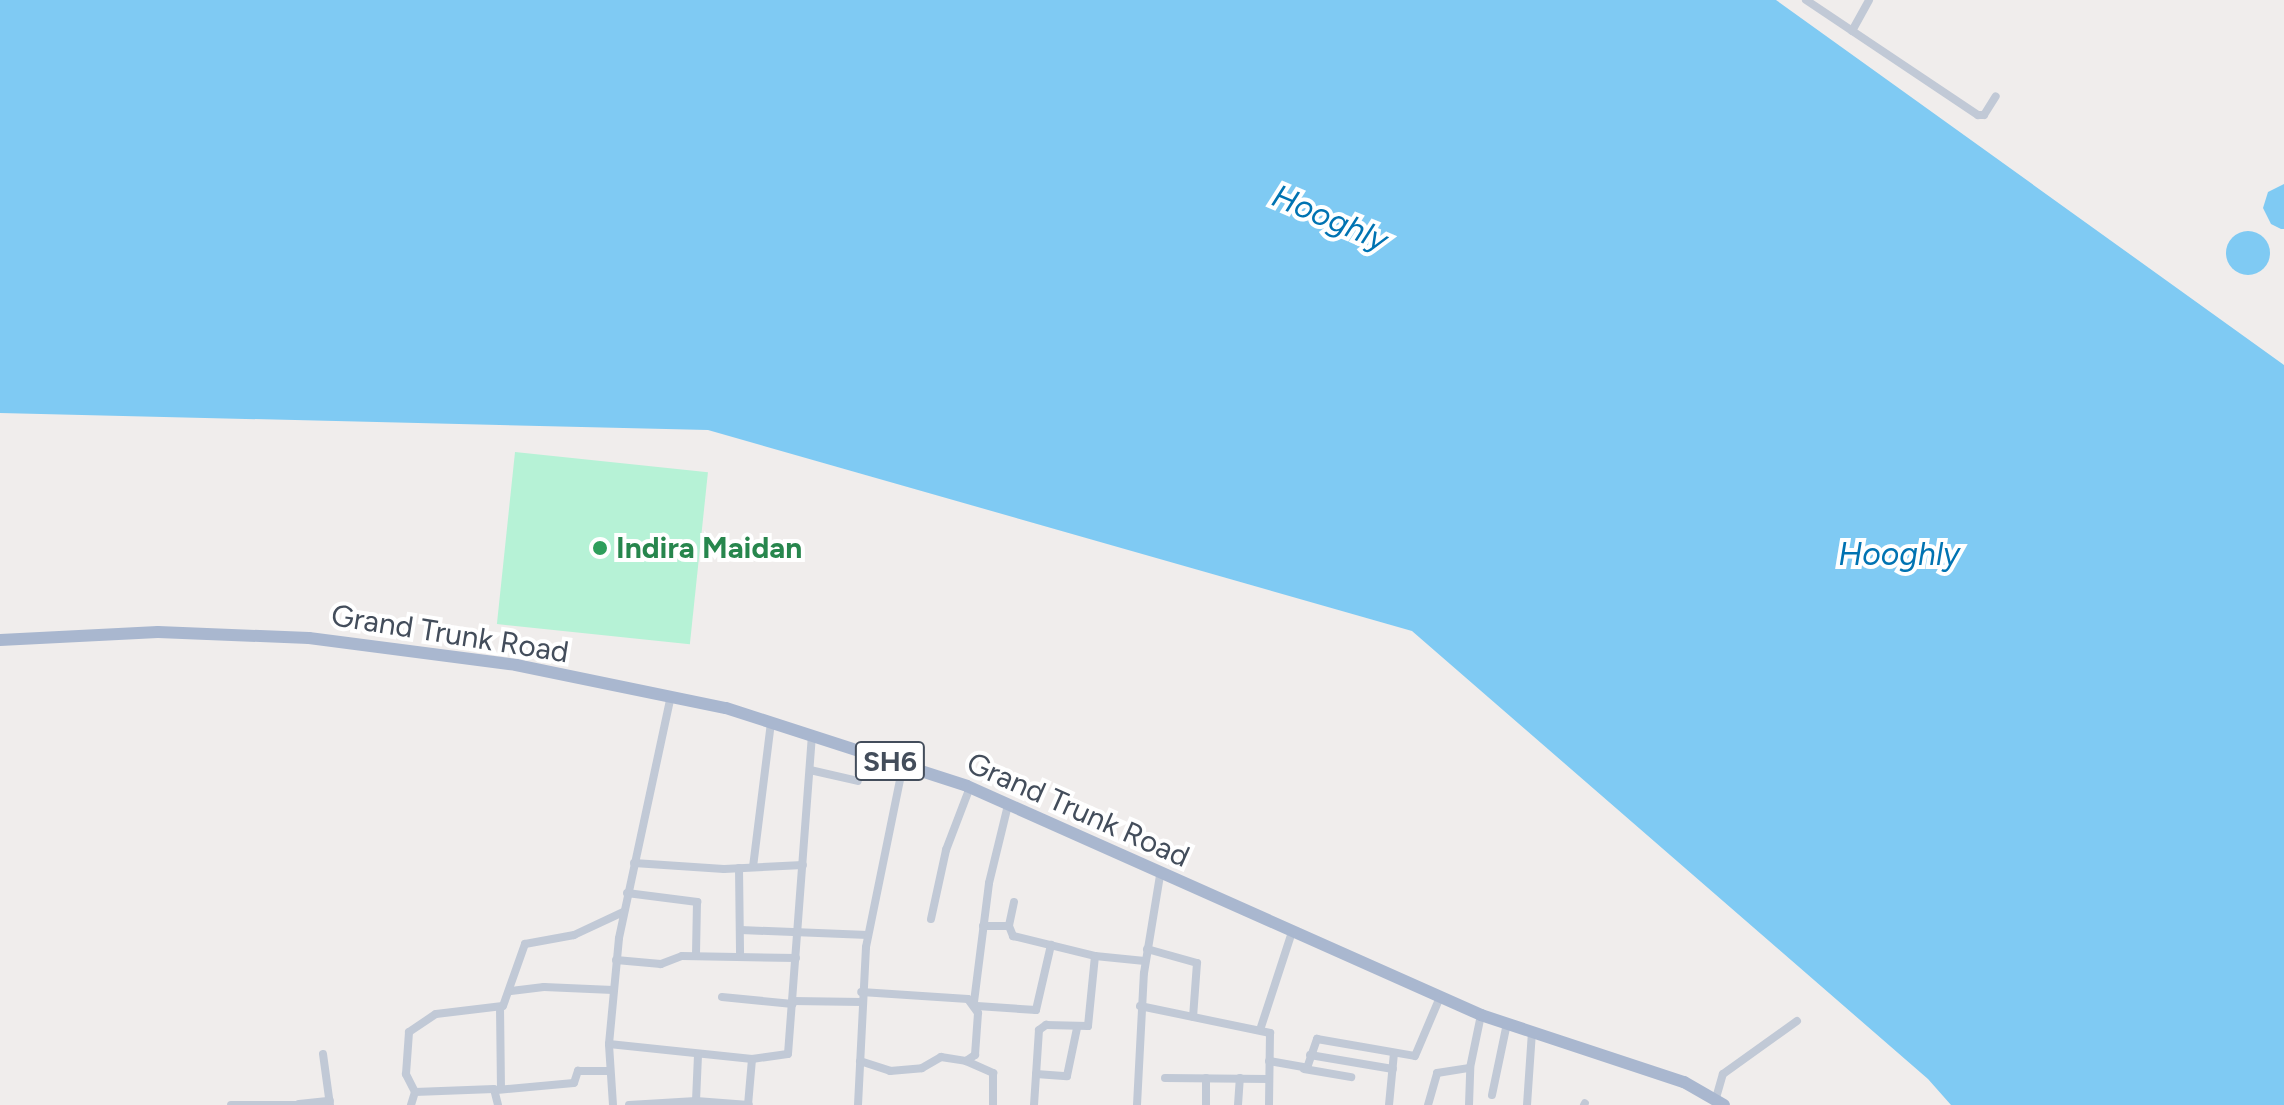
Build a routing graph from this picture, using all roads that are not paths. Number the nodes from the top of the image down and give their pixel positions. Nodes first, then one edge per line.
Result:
1 (1806, 0) edge
2 (1869, 0) edge
3 (1852, 31) junction
4 (1996, 96) dead end
5 (0, 640) edge
6 (670, 700) junction
7 (771, 723) junction
8 (812, 736) junction
9 (903, 765) junction
10 (810, 770) junction
11 (858, 781) dead end
12 (970, 787) junction
13 (1008, 805) junction
14 (634, 863) junction
15 (803, 865) junction
16 (753, 867) junction
17 (739, 868) junction
18 (1160, 875) junction
19 (627, 893) junction
20 (1014, 902) dead end
21 (623, 912) junction
22 (931, 919) dead end
23 (983, 926) junction
24 (1009, 926) junction
25 (741, 930) junction
26 (798, 932) junction
27 (1292, 932) junction
28 (868, 935) junction
29 (1051, 945) junction
30 (1147, 949) junction
31 (696, 956) junction
32 (740, 956) junction
33 (1095, 956) junction
34 (796, 958) junction
35 (616, 960) junction
36 (1145, 961) junction
37 (613, 990) junction
38 (511, 991) junction
39 (861, 992) junction
40 (722, 997) dead end
41 (1440, 997) junction
42 (793, 1002) junction
43 (862, 1002) junction
44 (975, 1004) junction
45 (1140, 1006) junction
46 (500, 1007) junction
47 (1481, 1015) junction
48 (1193, 1017) junction
49 (1797, 1021) dead end
50 (1507, 1023) junction
51 (1077, 1028) junction
52 (1260, 1030) junction
53 (1532, 1031) junction
54 (609, 1044) junction
55 (1394, 1053) junction
56 (323, 1054) dead end
57 (698, 1055) junction
58 (1310, 1055) junction
59 (752, 1059) junction
60 (860, 1061) junction
61 (966, 1061) junction
62 (1269, 1061) junction
63 (1470, 1068) junction
64 (1303, 1069) junction
65 (1393, 1069) junction
66 (609, 1071) junction
67 (1036, 1074) junction
68 (1351, 1077) dead end
69 (1165, 1078) dead end
70 (1206, 1078) junction
71 (1240, 1078) junction
72 (1268, 1079) junction
73 (499, 1088) junction
74 (415, 1092) junction
75 (1492, 1095) dead end
76 (696, 1101) junction
77 (1720, 1102) edge
78 (330, 1103) edge
79 (299, 1104) edge
80 (737, 1104) edge
81 (231, 1105) edge
82 (411, 1105) edge
83 (498, 1105) edge
84 (613, 1105) edge
85 (629, 1105) edge
86 (748, 1105) edge
87 (858, 1105) edge
88 (993, 1105) edge
89 (1034, 1105) edge
90 (1137, 1105) edge
91 (1206, 1105) edge
92 (1238, 1105) edge
93 (1269, 1105) edge
94 (1389, 1105) edge
95 (1428, 1105) edge
96 (1469, 1105) edge
97 (1527, 1105) edge

1 - 3 street
2 - 3 street
3 - 4 street
5 - 6 main road, Grand Trunk Road / SH6
6 - 7 main road, Grand Trunk Road / SH6
6 - 14 street
7 - 8 main road, Grand Trunk Road / SH6
7 - 16 street
8 - 9 main road, Grand Trunk Road / SH6
8 - 10 street
9 - 12 main road, Grand Trunk Road / SH6
9 - 28 street
10 - 11 street
10 - 15 street
12 - 13 main road, Grand Trunk Road / SH6
12 - 22 street
13 - 18 main road, Grand Trunk Road / SH6
13 - 23 street
14 - 17 street
14 - 19 street
15 - 16 street
15 - 26 street
16 - 17 street
17 - 25 street
18 - 27 main road, Grand Trunk Road / SH6
18 - 30 street
19 - 21 street
19 - 31 street
20 - 24 street
21 - 35 street
21 - 38 street
23 - 24 street
23 - 44 street
24 - 29 street
25 - 26 street
25 - 32 street
26 - 28 street
26 - 34 street
27 - 41 main road, Grand Trunk Road / SH6
27 - 52 street
28 - 39 street
29 - 33 street
29 - 44 street
30 - 36 street
30 - 48 street
31 - 32 street
31 - 35 street
32 - 34 street
33 - 36 street
33 - 51 street
34 - 42 street
35 - 37 street
36 - 45 street
37 - 38 street
37 - 54 street
38 - 46 street
39 - 43 street
39 - 44 street
40 - 42 street
41 - 47 main road, Grand Trunk Road / SH6
41 - 55 street
42 - 43 street
42 - 59 street
43 - 60 street
44 - 61 street
45 - 48 street
45 - 90 street
46 - 73 street
46 - 74 street
47 - 50 main road, Grand Trunk Road / SH6
47 - 63 street
48 - 52 street
49 - 77 street
50 - 53 main road, Grand Trunk Road / SH6
50 - 75 street
51 - 67 street
51 - 67 street
52 - 62 street
53 - 77 main road, Grand Trunk Road / SH6
53 - 97 street
54 - 57 street
54 - 66 street
55 - 58 street
55 - 65 street
56 - 78 street
57 - 59 street
57 - 76 street
58 - 64 street
58 - 65 street
59 - 86 street
60 - 61 street
60 - 87 street
61 - 88 street
62 - 64 street
62 - 72 street
63 - 95 street
63 - 96 street
64 - 68 street
65 - 94 street
66 - 73 street
66 - 84 street
67 - 89 street
69 - 70 street
70 - 71 street
70 - 91 street
71 - 72 street
71 - 92 street
72 - 93 street
73 - 74 street
73 - 83 street
74 - 82 street
76 - 80 street
76 - 85 street
78 - 79 street
79 - 81 street
80 - 86 street

